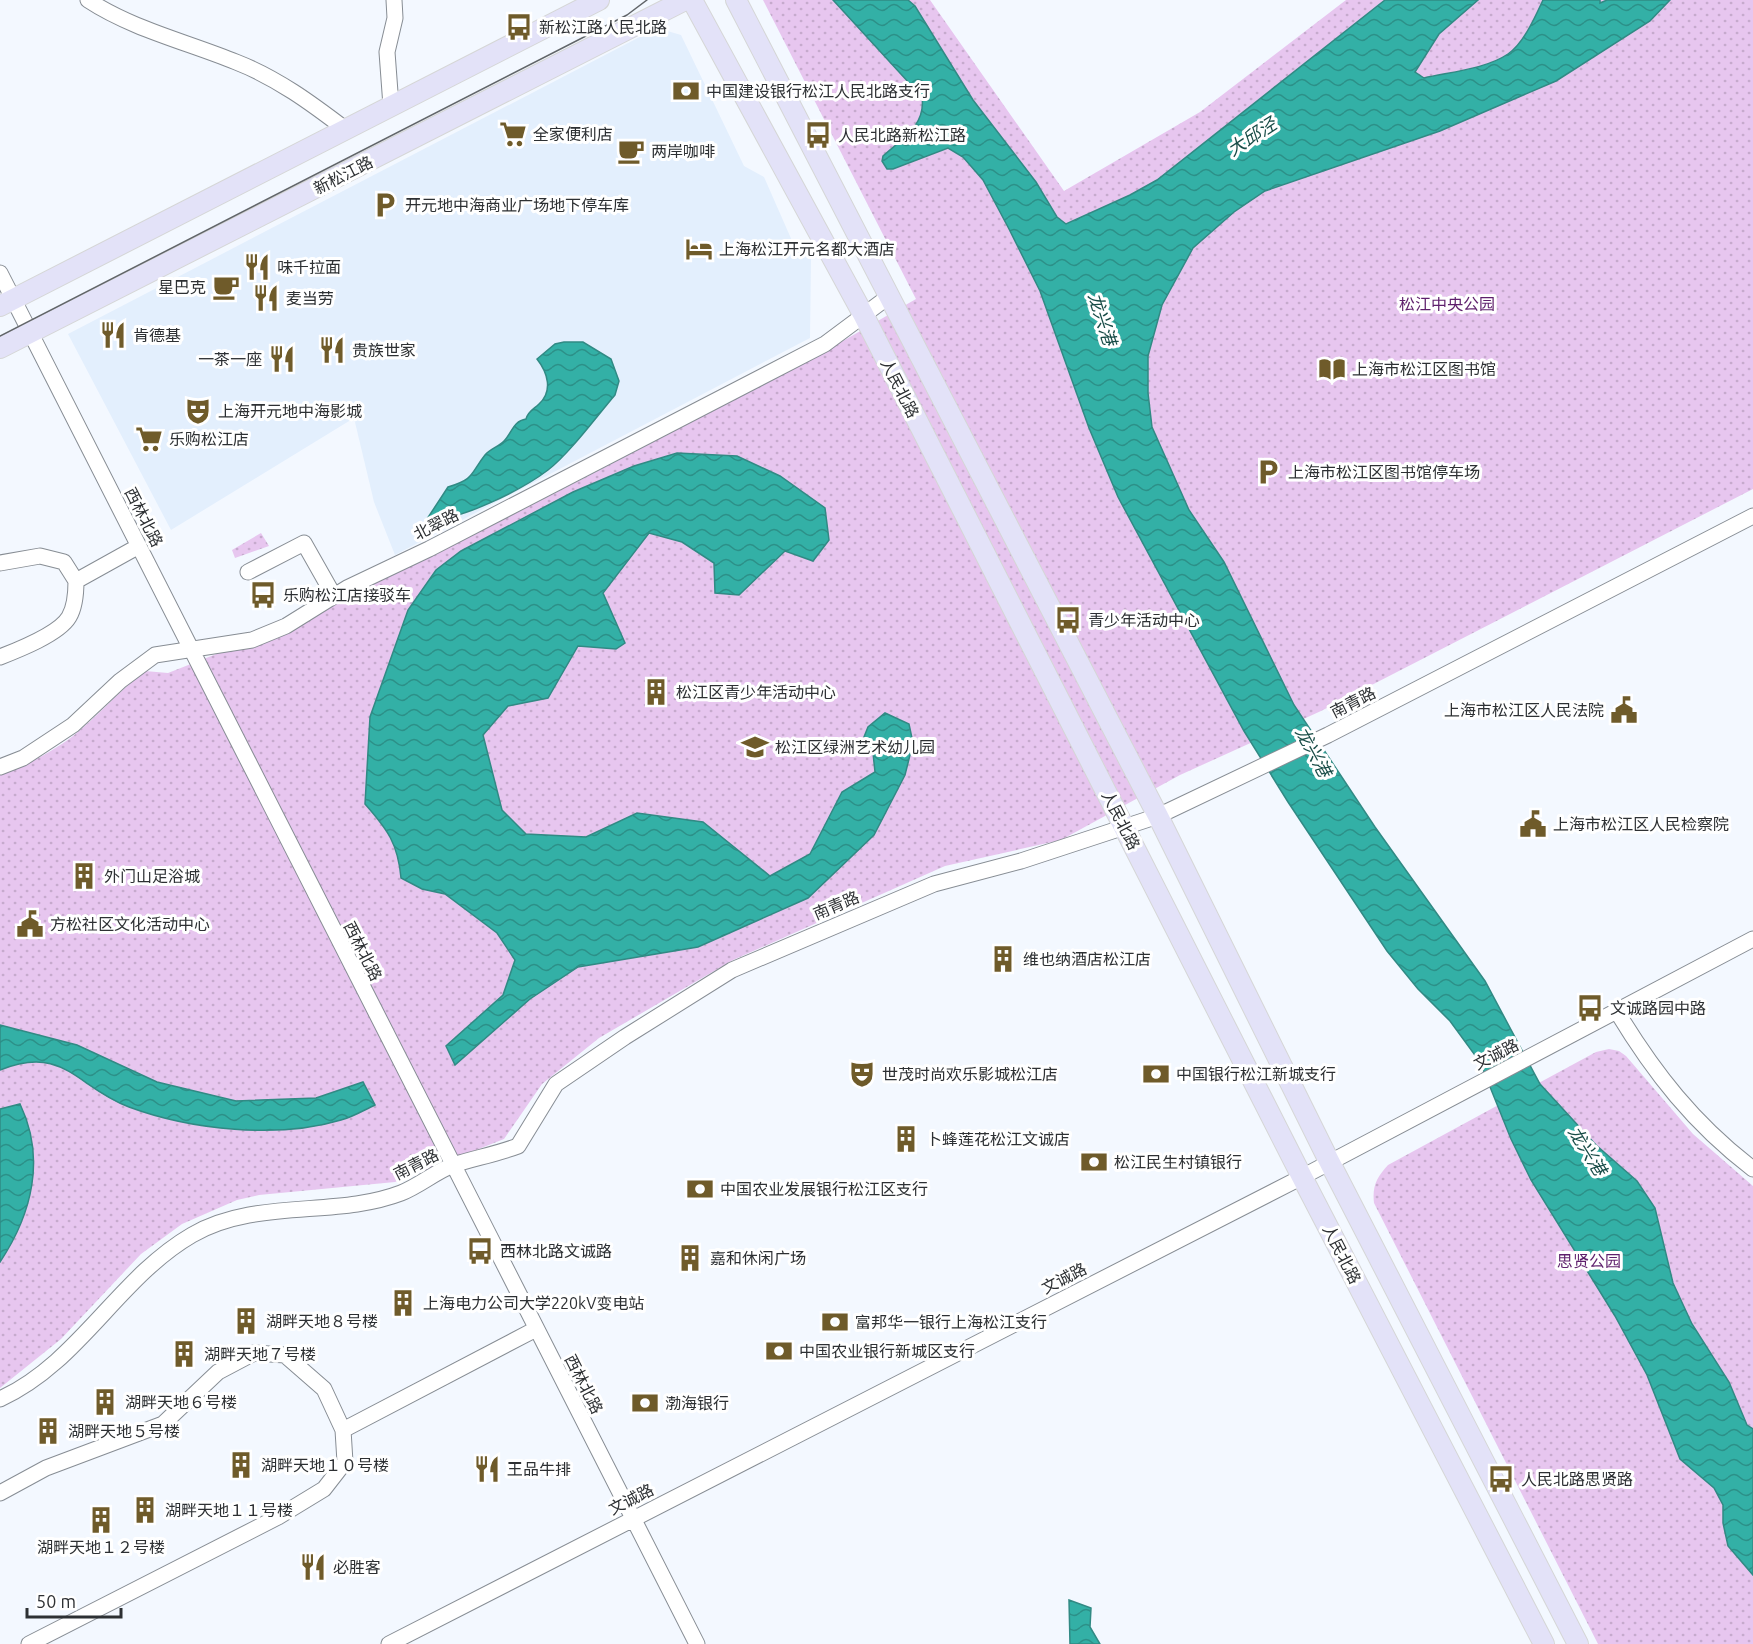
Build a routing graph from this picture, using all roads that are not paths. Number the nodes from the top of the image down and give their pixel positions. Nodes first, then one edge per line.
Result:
1 (88, 0) edge
2 (599, 0) edge
3 (685, 0) edge
4 (692, 0) edge
5 (736, 0) edge
6 (397, 1) edge
7 (392, 106) junction
8 (345, 129) junction
9 (0, 273) edge
10 (888, 297) junction
11 (7, 303) edge
12 (863, 314) junction
13 (30, 333) junction
14 (0, 348) edge
15 (1753, 516) edge
16 (139, 546) junction
17 (0, 563) edge
18 (248, 572) dead end
19 (76, 581) junction
20 (334, 596) junction
21 (192, 650) junction
22 (0, 657) edge
23 (0, 767) edge
24 (1158, 816) junction
25 (1126, 829) junction
26 (1753, 939) edge
27 (1616, 1010) junction
28 (1329, 1161) junction
29 (451, 1166) junction
30 (1753, 1169) edge
31 (1302, 1177) junction
32 (536, 1329) junction
33 (0, 1399) edge
34 (343, 1430) junction
35 (0, 1493) edge
36 (632, 1518) junction
37 (29, 1644) edge
38 (389, 1644) edge
39 (697, 1644) edge
40 (1545, 1644) edge
41 (1578, 1644) edge

1 - 8 street
2 - 7 main road
3 - 13 main road, 新松江路
4 - 12 main road, 人民北路
5 - 10 main road, 人民北路
6 - 7 street
7 - 8 main road
8 - 11 main road
9 - 11 street, 西林北路
10 - 12 street, 北翠路
10 - 24 main road, 人民北路
11 - 13 street, 西林北路
12 - 20 street, 北翠路
12 - 25 main road, 人民北路
13 - 14 main road, 新松江路
13 - 16 street, 西林北路
15 - 24 street, 南青路
16 - 19 street
16 - 21 street, 西林北路
17 - 19 street
18 - 20 street
19 - 22 street
20 - 21 street, 北翠路
21 - 23 street, 北翠路
21 - 29 street, 西林北路
24 - 25 street, 南青路
24 - 28 main road, 人民北路
25 - 29 street, 南青路
25 - 31 main road, 人民北路
26 - 27 street, 文诚路
27 - 28 street, 文诚路
27 - 30 street
28 - 31 street, 文诚路
28 - 41 main road, 人民北路
29 - 32 street, 西林北路
29 - 33 street, 南青路
31 - 36 street, 文诚路
31 - 40 main road, 人民北路
32 - 34 street
32 - 36 street, 西林北路
34 - 35 street
34 - 37 street
36 - 38 street, 文诚路
36 - 39 street, 西林北路

